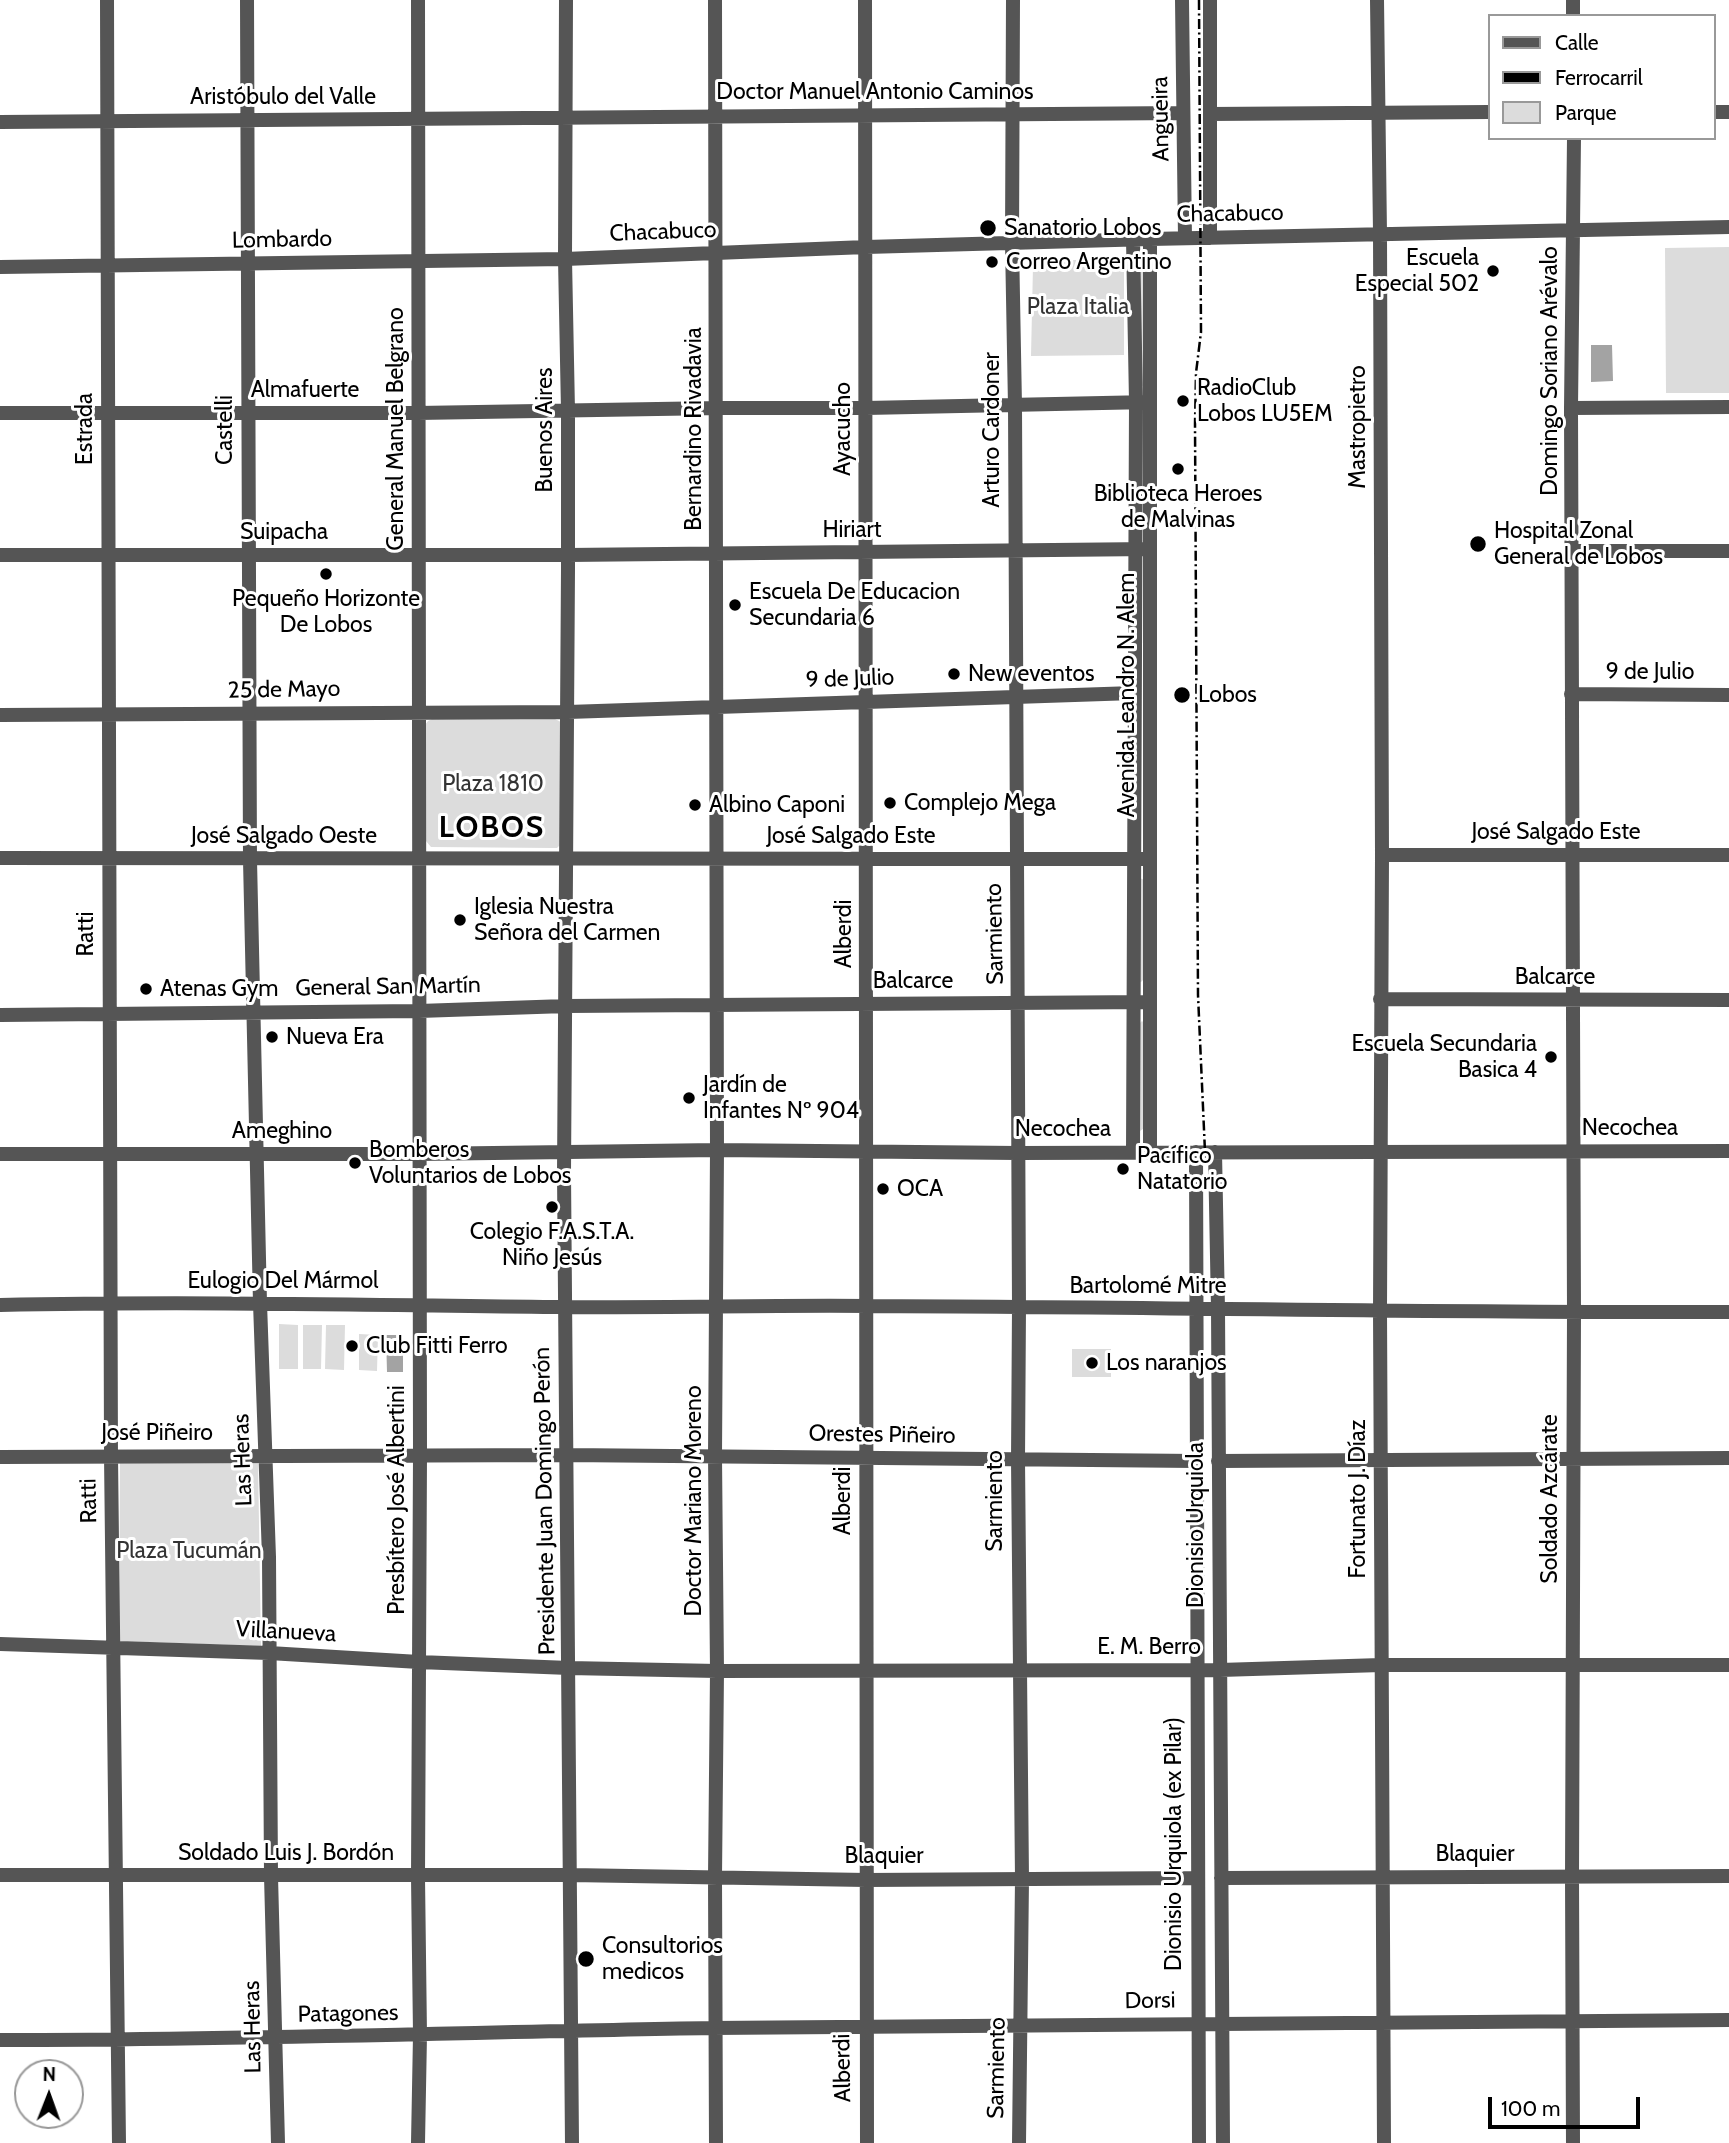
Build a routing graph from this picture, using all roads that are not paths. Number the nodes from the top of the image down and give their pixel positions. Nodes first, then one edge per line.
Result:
1 (107, 0) edge
2 (247, 0) edge
3 (418, 0) edge
4 (566, 0) edge
5 (715, 0) edge
6 (866, 0) edge
7 (1013, 0) edge
8 (1182, 0) edge
9 (1210, 0) edge
10 (1377, 0) edge
11 (1488, 112) edge
12 (1183, 113) junction
13 (1377, 113) junction
14 (866, 114) junction
15 (1013, 114) junction
16 (1210, 114) junction
17 (716, 115) junction
18 (567, 119) junction
19 (246, 120) junction
20 (419, 120) junction
21 (107, 121) junction
22 (0, 122) edge
23 (1574, 140) edge
24 (1729, 227) edge
25 (1573, 229) junction
26 (1380, 233) junction
27 (1185, 238) junction
28 (1210, 238) junction
29 (1133, 239) junction
30 (1150, 239) junction
31 (1012, 243) junction
32 (866, 247) junction
33 (716, 253) junction
34 (565, 259) junction
35 (418, 262) junction
36 (247, 264) junction
37 (108, 265) junction
38 (0, 267) edge
39 (1143, 402) junction
40 (1015, 406) junction
41 (1729, 407) edge
42 (717, 408) junction
43 (866, 408) junction
44 (1571, 408) junction
45 (568, 411) junction
46 (108, 413) junction
47 (247, 413) junction
48 (418, 413) junction
49 (0, 414) edge
50 (1014, 549) junction
51 (1143, 549) junction
52 (1572, 551) junction
53 (1729, 551) edge
54 (717, 552) junction
55 (866, 553) junction
56 (107, 554) junction
57 (0, 555) edge
58 (248, 555) junction
59 (419, 555) junction
60 (568, 555) junction
61 (1135, 658) junction
62 (1150, 658) junction
63 (1134, 694) junction
64 (1572, 694) junction
65 (1729, 695) edge
66 (1015, 697) junction
67 (866, 701) junction
68 (716, 706) junction
69 (420, 712) junction
70 (568, 712) junction
71 (249, 713) junction
72 (108, 714) junction
73 (0, 715) edge
74 (1134, 733) junction
75 (1150, 733) junction
76 (1382, 855) junction
77 (1573, 855) junction
78 (1729, 855) edge
79 (0, 858) edge
80 (420, 858) junction
81 (717, 858) junction
82 (866, 858) junction
83 (108, 859) junction
84 (568, 859) junction
85 (1017, 859) junction
86 (1134, 859) junction
87 (1150, 859) junction
88 (250, 860) junction
89 (1380, 999) junction
90 (1573, 999) junction
91 (1729, 1000) edge
92 (1134, 1002) junction
93 (1150, 1002) junction
94 (1018, 1003) junction
95 (866, 1004) junction
96 (717, 1005) junction
97 (566, 1006) junction
98 (255, 1011) junction
99 (419, 1011) junction
100 (110, 1013) junction
101 (0, 1015) edge
102 (717, 1150) junction
103 (1574, 1150) junction
104 (866, 1151) junction
105 (1133, 1151) junction
106 (1729, 1151) edge
107 (1150, 1152) junction
108 (1196, 1152) junction
109 (1215, 1152) junction
110 (1381, 1152) junction
111 (257, 1153) junction
112 (564, 1153) junction
113 (1017, 1153) junction
114 (0, 1154) edge
115 (110, 1154) junction
116 (419, 1154) junction
117 (111, 1303) junction
118 (260, 1303) junction
119 (0, 1304) edge
120 (419, 1304) junction
121 (866, 1306) junction
122 (566, 1307) junction
123 (717, 1307) junction
124 (1019, 1307) junction
125 (1196, 1309) junction
126 (1218, 1309) junction
127 (1380, 1311) junction
128 (1729, 1312) edge
129 (1574, 1313) junction
130 (265, 1455) junction
131 (567, 1455) junction
132 (111, 1456) junction
133 (420, 1456) junction
134 (715, 1456) junction
135 (0, 1457) edge
136 (865, 1458) junction
137 (1729, 1458) edge
138 (1381, 1459) junction
139 (1573, 1459) junction
140 (1017, 1460) junction
141 (1196, 1461) junction
142 (1218, 1461) junction
143 (0, 1644) edge
144 (114, 1648) junction
145 (269, 1653) junction
146 (419, 1662) junction
147 (1573, 1664) junction
148 (1381, 1665) junction
149 (1729, 1665) edge
150 (569, 1668) junction
151 (1196, 1670) junction
152 (1220, 1670) junction
153 (718, 1671) junction
154 (865, 1671) junction
155 (1019, 1671) junction
156 (0, 1875) edge
157 (571, 1875) junction
158 (116, 1876) junction
159 (271, 1876) junction
160 (1572, 1876) junction
161 (1729, 1876) edge
162 (418, 1877) junction
163 (715, 1877) junction
164 (1383, 1877) junction
165 (1197, 1878) junction
166 (1221, 1878) junction
167 (1021, 1879) junction
168 (866, 1880) junction
169 (1729, 2020) edge
170 (1384, 2021) junction
171 (1574, 2021) junction
172 (1197, 2023) junction
173 (1223, 2023) junction
174 (1021, 2026) junction
175 (866, 2027) junction
176 (715, 2028) junction
177 (571, 2031) junction
178 (420, 2035) junction
179 (276, 2038) junction
180 (0, 2040) edge
181 (119, 2040) junction
182 (119, 2143) edge
183 (278, 2143) edge
184 (418, 2143) edge
185 (572, 2143) edge
186 (716, 2143) edge
187 (867, 2143) edge
188 (1019, 2143) edge
189 (1199, 2143) edge
190 (1223, 2143) edge
191 (1384, 2143) edge
192 (1573, 2143) edge

1 - 21 street, Estrada
2 - 19 street, Castelli
3 - 20 street, General Manuel Belgrano
4 - 18 street, Buenos Aires
5 - 17 street, Bernardino Rivadavia
6 - 14 street, Ayacucho
7 - 15 street, Arturo Cardoner
8 - 12 street, Angueira
9 - 16 street
10 - 13 street, Mastropietro
11 - 13 street
12 - 15 street, Doctor Manuel Antonio Caminos
12 - 27 street, Angueira
13 - 16 street
13 - 26 street, Mastropietro
14 - 15 street, Doctor Manuel Antonio Caminos
14 - 17 street, Doctor Manuel Antonio Caminos
14 - 32 street, Ayacucho
15 - 31 street, Arturo Cardoner
16 - 28 street
17 - 18 street, Doctor Manuel Antonio Caminos
17 - 33 street, Bernardino Rivadavia
18 - 20 street, Aristóbulo del Valle
18 - 34 street, Buenos Aires
19 - 20 street, Aristóbulo del Valle
19 - 21 street, Aristóbulo del Valle
19 - 36 street, Castelli
20 - 35 street, General Manuel Belgrano
21 - 22 street, Aristóbulo del Valle
21 - 37 street, Estrada
23 - 25 street, Domingo Soriano Arévalo
24 - 25 street, Chacabuco
25 - 26 street, Chacabuco
25 - 44 street, Domingo Soriano Arévalo
26 - 28 street, Chacabuco
26 - 76 street, Mastropietro
27 - 28 street, Chacabuco
27 - 30 street, Chacabuco
29 - 30 street, Chacabuco
29 - 31 street, Chacabuco
29 - 39 street, Avenida Leandro N. Alem
30 - 39 street, Avenida Leandro N. Alem
31 - 32 street, Chacabuco
31 - 40 street, Arturo Cardoner
32 - 33 street, Chacabuco
32 - 43 street, Ayacucho
33 - 34 street, Chacabuco
33 - 42 street, Bernardino Rivadavia
34 - 35 street, Lombardo
34 - 45 street, Buenos Aires
35 - 36 street, Lombardo
35 - 48 street, General Manuel Belgrano
36 - 37 street, Lombardo
36 - 47 street, Castelli
37 - 38 street, Lombardo
37 - 46 street, Estrada
39 - 40 street, Almafuerte
39 - 51 street, Avenida Leandro N. Alem
40 - 43 street, Almafuerte
40 - 50 street, Arturo Cardoner
41 - 44 street
42 - 43 street, Almafuerte
42 - 45 street, Almafuerte
42 - 54 street, Bernardino Rivadavia
43 - 55 street, Ayacucho
44 - 52 street, Domingo Soriano Arévalo
45 - 48 street, Almafuerte
45 - 60 street, Buenos Aires
46 - 47 street, Almafuerte
46 - 49 street, Almafuerte
46 - 56 street, Estrada
47 - 48 street, Almafuerte
47 - 58 street, Castelli
48 - 59 street, General Manuel Belgrano
50 - 51 street, Hiriart
50 - 55 street, Hiriart
50 - 66 street, Arturo Cardoner
51 - 61 street, Avenida Leandro N. Alem
51 - 62 street, Avenida Leandro N. Alem
52 - 53 street
52 - 64 street, Domingo Soriano Arévalo
54 - 55 street, Hiriart
54 - 60 street, Hiriart
54 - 68 street, Bernardino Rivadavia
55 - 67 street, Ayacucho
56 - 57 street, Suipacha
56 - 58 street, Suipacha
56 - 72 street, Estrada
58 - 59 street, Suipacha
58 - 71 street, Castelli
59 - 60 street, Suipacha
59 - 69 street, General Manuel Belgrano
60 - 70 street, Buenos Aires
61 - 62 street
61 - 63 street, Avenida Leandro N. Alem
62 - 75 street, Avenida Leandro N. Alem
63 - 66 street, 9 de Julio
63 - 74 street, Avenida Leandro N. Alem
64 - 65 street, 9 de Julio
64 - 77 street, Domingo Soriano Arévalo
66 - 67 street, 9 de Julio
66 - 85 street, Arturo Cardoner
67 - 68 street, 9 de Julio
67 - 82 street, Ayacucho
68 - 70 street, 9 de Julio
68 - 81 street, Bernardino Rivadavia
69 - 70 street, 25 de Mayo
69 - 71 street, 25 de Mayo
69 - 80 street, General Manuel Belgrano
70 - 84 street, Buenos Aires
71 - 72 street, 25 de Mayo
71 - 88 street, Castelli
72 - 73 street, 25 de Mayo
72 - 83 street, Estrada
74 - 75 street
74 - 86 street, Avenida Leandro N. Alem
75 - 87 street, Avenida Leandro N. Alem
76 - 77 street, José Salgado Este
76 - 89 street, Fortunato J. Díaz
77 - 78 street, José Salgado Este
77 - 90 street, Soldado Azcárate
79 - 83 street, José Salgado Oeste
80 - 84 street, José Salgado Oeste
80 - 88 street, José Salgado Oeste
80 - 99 street, Presbítero José Albertini
81 - 82 street, José Salgado Este
81 - 84 street, José Salgado Este
81 - 96 street, Doctor Mariano Moreno
82 - 85 street, José Salgado Este
82 - 95 street, Alberdi
83 - 88 street, José Salgado Oeste
83 - 100 street, Ratti
84 - 97 street, Presidente Juan Domingo Perón
85 - 86 street, José Salgado Este
85 - 94 street, Sarmiento
86 - 87 street, José Salgado Este
86 - 92 street, Avenida Leandro N. Alem
87 - 93 street, Avenida Leandro N. Alem
88 - 98 street, Las Heras
89 - 90 street, Balcarce
89 - 110 street, Fortunato J. Díaz
90 - 91 street, Balcarce
90 - 103 street, Soldado Azcárate
92 - 93 street, Balcarce
92 - 94 street, Balcarce
92 - 105 street, Avenida Leandro N. Alem
93 - 107 street, Avenida Leandro N. Alem
94 - 95 street, Balcarce
94 - 113 street, Sarmiento
95 - 96 street, Balcarce
95 - 104 street, Alberdi
96 - 97 street, Balcarce
96 - 102 street, Doctor Mariano Moreno
97 - 99 street, General San Martín
97 - 112 street, Presidente Juan Domingo Perón
98 - 99 street, General San Martín
98 - 100 street, General San Martín
98 - 111 street, Las Heras
99 - 116 street, Presbítero José Albertini
100 - 101 street, General San Martín
100 - 115 street, Ratti
102 - 104 street, Necochea
102 - 112 street, Necochea
102 - 123 street, Doctor Mariano Moreno
103 - 106 street, Necochea
103 - 110 street, Necochea
103 - 129 street, Soldado Azcárate
104 - 113 street, Necochea
104 - 121 street, Alberdi
105 - 107 street, Necochea
105 - 113 street, Necochea
107 - 108 street, Necochea
108 - 109 street, Necochea
108 - 125 street, Dionisio Urquiola
109 - 110 street, Necochea
109 - 126 street, Dionisio Urquiola
110 - 127 street, Fortunato J. Díaz
111 - 115 street, Ameghino
111 - 116 street, Ameghino
111 - 118 street, Las Heras
112 - 116 street, Ameghino
112 - 122 street, Presidente Juan Domingo Perón
113 - 124 street, Sarmiento
114 - 115 street, Ameghino
115 - 117 street, Ratti
116 - 120 street, Presbítero José Albertini
117 - 118 street, Eulogio Del Mármol
117 - 119 street, Eulogio Del Mármol
117 - 132 street, Ratti
118 - 120 street, Eulogio Del Mármol
118 - 130 street, Las Heras
120 - 122 street, Eulogio Del Mármol
120 - 133 street, Presbítero José Albertini
121 - 123 street, Bartolomé Mitre
121 - 124 street, Bartolomé Mitre
121 - 136 street, Alberdi
122 - 123 street, Bartolomé Mitre
122 - 131 street, Presidente Juan Domingo Perón
123 - 134 street, Doctor Mariano Moreno
124 - 125 street, Bartolomé Mitre
124 - 140 street, Sarmiento
125 - 126 street, Bartolomé Mitre
125 - 141 street, Dionisio Urquiola
126 - 127 street, Bartolomé Mitre
126 - 142 street, Dionisio Urquiola
127 - 129 street, Bartolomé Mitre
127 - 138 street, Fortunato J. Díaz
128 - 129 street, Bartolomé Mitre
129 - 139 street, Soldado Azcárate
130 - 132 street, José Piñeiro
130 - 133 street, José Piñeiro
130 - 145 street, Las Heras
131 - 133 street, José Piñeiro
131 - 134 street, Orestes Piñeiro
131 - 150 street, Presidente Juan Domingo Perón
132 - 135 street, José Piñeiro
132 - 144 street, Ratti
133 - 146 street, Presbítero José Albertini
134 - 136 street, Orestes Piñeiro
134 - 153 street, Doctor Mariano Moreno
136 - 140 street, Orestes Piñeiro
136 - 154 street, Alberdi
137 - 139 street
138 - 139 street
138 - 142 street
138 - 148 street, Fortunato J. Díaz
139 - 147 street, Soldado Azcárate
140 - 141 street, Orestes Piñeiro
140 - 155 street, Sarmiento
141 - 151 street, Dionisio Urquiola
142 - 152 street, Dionisio Urquiola
143 - 144 street, Villanueva
144 - 145 street, Villanueva
144 - 158 street, Ratti
145 - 146 street, Villanueva
145 - 159 street, Las Heras
146 - 150 street, Villanueva
146 - 162 street, Presbítero José Albertini
147 - 148 street, E. M. Berro
147 - 149 street, E. M. Berro
147 - 160 street, Soldado Azcárate
148 - 152 street, E. M. Berro
148 - 164 street, Fortunato J. Díaz
150 - 153 street, E. M. Berro
150 - 157 street, Presidente Juan Domingo Perón
151 - 152 street, E. M. Berro
151 - 155 street, E. M. Berro
151 - 165 street, Dionisio Urquiola (ex Pilar)
152 - 166 street, Dionisio Urquiola
153 - 154 street, E. M. Berro
153 - 163 street, Doctor Mariano Moreno
154 - 155 street, E. M. Berro
154 - 168 street, Alberdi
155 - 167 street, Sarmiento
156 - 158 street, Soldado Luis J. Bordón
157 - 162 street, Soldado Luis J. Bordón
157 - 163 street, Blaquier
157 - 177 street, Presidente Juan Domingo Perón
158 - 159 street, Soldado Luis J. Bordón
158 - 181 street, Ratti
159 - 162 street, Soldado Luis J. Bordón
159 - 179 street, Las Heras
160 - 161 street, Blaquier
160 - 164 street, Blaquier
160 - 171 street, Soldado Azcárate
162 - 178 street, Presbítero José Albertini
163 - 168 street, Blaquier
163 - 176 street, Doctor Mariano Moreno
164 - 166 street, Blaquier
164 - 170 street, Fortunato J. Díaz
165 - 167 street, Blaquier
165 - 172 street, Dionisio Urquiola (ex Pilar)
166 - 173 street, Dionisio Urquiola
167 - 168 street, Blaquier
167 - 174 street, Sarmiento
168 - 175 street, Alberdi
169 - 171 street, Dorsi
170 - 171 street, Dorsi
170 - 173 street, Dorsi
170 - 191 street, Fortunato J. Díaz
171 - 192 street, Soldado Azcárate
172 - 173 street, Dorsi
172 - 174 street, Dorsi
172 - 189 street, Dionisio Urquiola (ex Pilar)
173 - 190 street
174 - 175 street, Dorsi
174 - 188 street, Sarmiento
175 - 176 street, Dorsi
175 - 187 street, Alberdi
176 - 177 street, Dorsi
176 - 186 street, Doctor Mariano Moreno
177 - 178 street, Patagones
177 - 185 street, Presidente Juan Domingo Perón
178 - 179 street, Patagones
178 - 184 street, Presbítero José Albertini
179 - 181 street, Patagones
179 - 183 street, Las Heras
180 - 181 street, Patagones
181 - 182 street, Ratti

